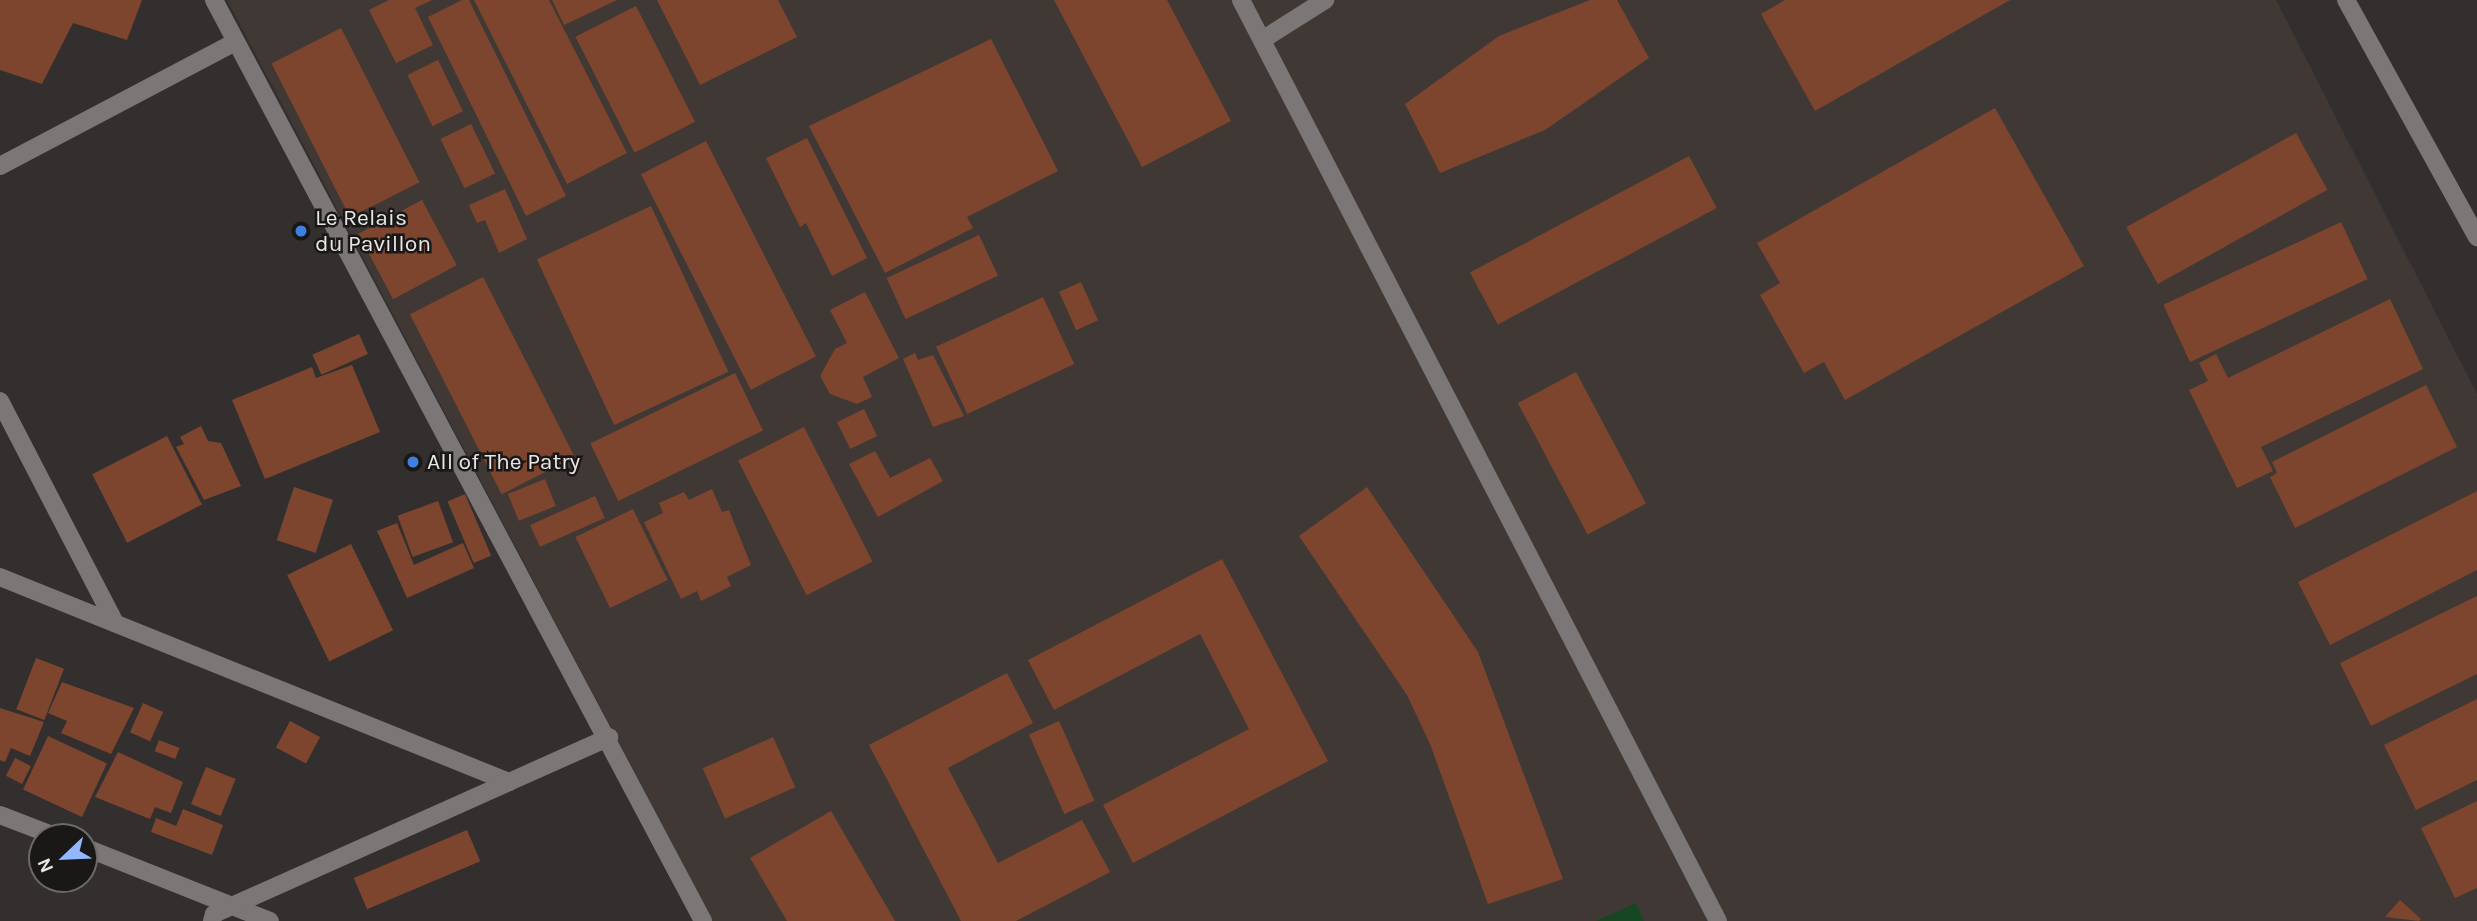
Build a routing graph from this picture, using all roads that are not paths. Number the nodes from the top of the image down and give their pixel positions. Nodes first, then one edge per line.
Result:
1 (214, 0) edge
2 (1241, 0) edge
3 (1325, 0) edge
4 (2346, 0) edge
5 (1262, 40) junction
6 (235, 42) junction
7 (0, 166) edge
8 (2477, 237) edge
9 (0, 401) edge
10 (0, 577) edge
11 (115, 623) junction
12 (609, 737) junction
13 (509, 782) junction
14 (0, 815) edge
15 (28, 826) edge
16 (98, 852) edge
17 (235, 905) junction
18 (212, 921) edge
19 (270, 921) edge
20 (703, 921) edge
21 (1718, 921) edge

1 - 6 street
2 - 5 street
3 - 5 street
4 - 8 street
5 - 21 street
6 - 7 street
6 - 12 street
9 - 11 street
10 - 11 street
11 - 13 street
12 - 13 street
12 - 20 street
13 - 17 street
14 - 15 street
16 - 17 street
17 - 18 street
17 - 19 street

